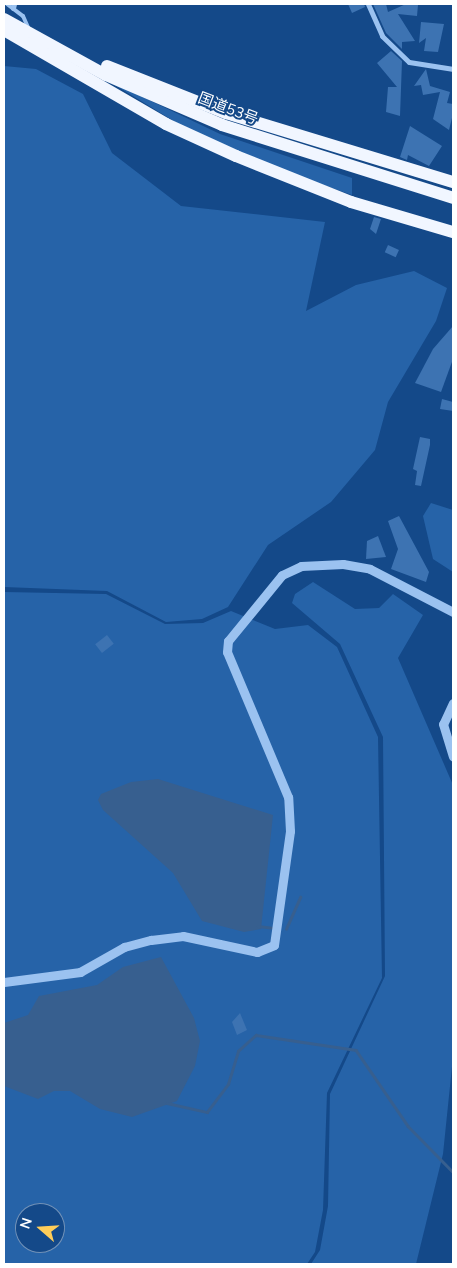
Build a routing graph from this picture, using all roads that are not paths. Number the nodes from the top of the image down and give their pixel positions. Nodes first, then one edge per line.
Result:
1 (7, 4) edge
2 (368, 4) edge
3 (13, 6) edge
4 (4, 19) edge
5 (4, 30) edge
6 (31, 34) junction
7 (45, 42) junction
8 (453, 69) edge
9 (453, 182) edge
10 (453, 198) edge
11 (453, 232) edge
12 (453, 612) edge
13 (453, 703) edge
14 (453, 756) edge
15 (4, 982) edge

1 - 3 lane
2 - 8 street
3 - 6 lane
4 - 6 highway, 国道53号
5 - 11 highway
6 - 7 highway, 国道53号
7 - 9 highway
7 - 10 highway, 国道53号
12 - 15 street
13 - 14 street

